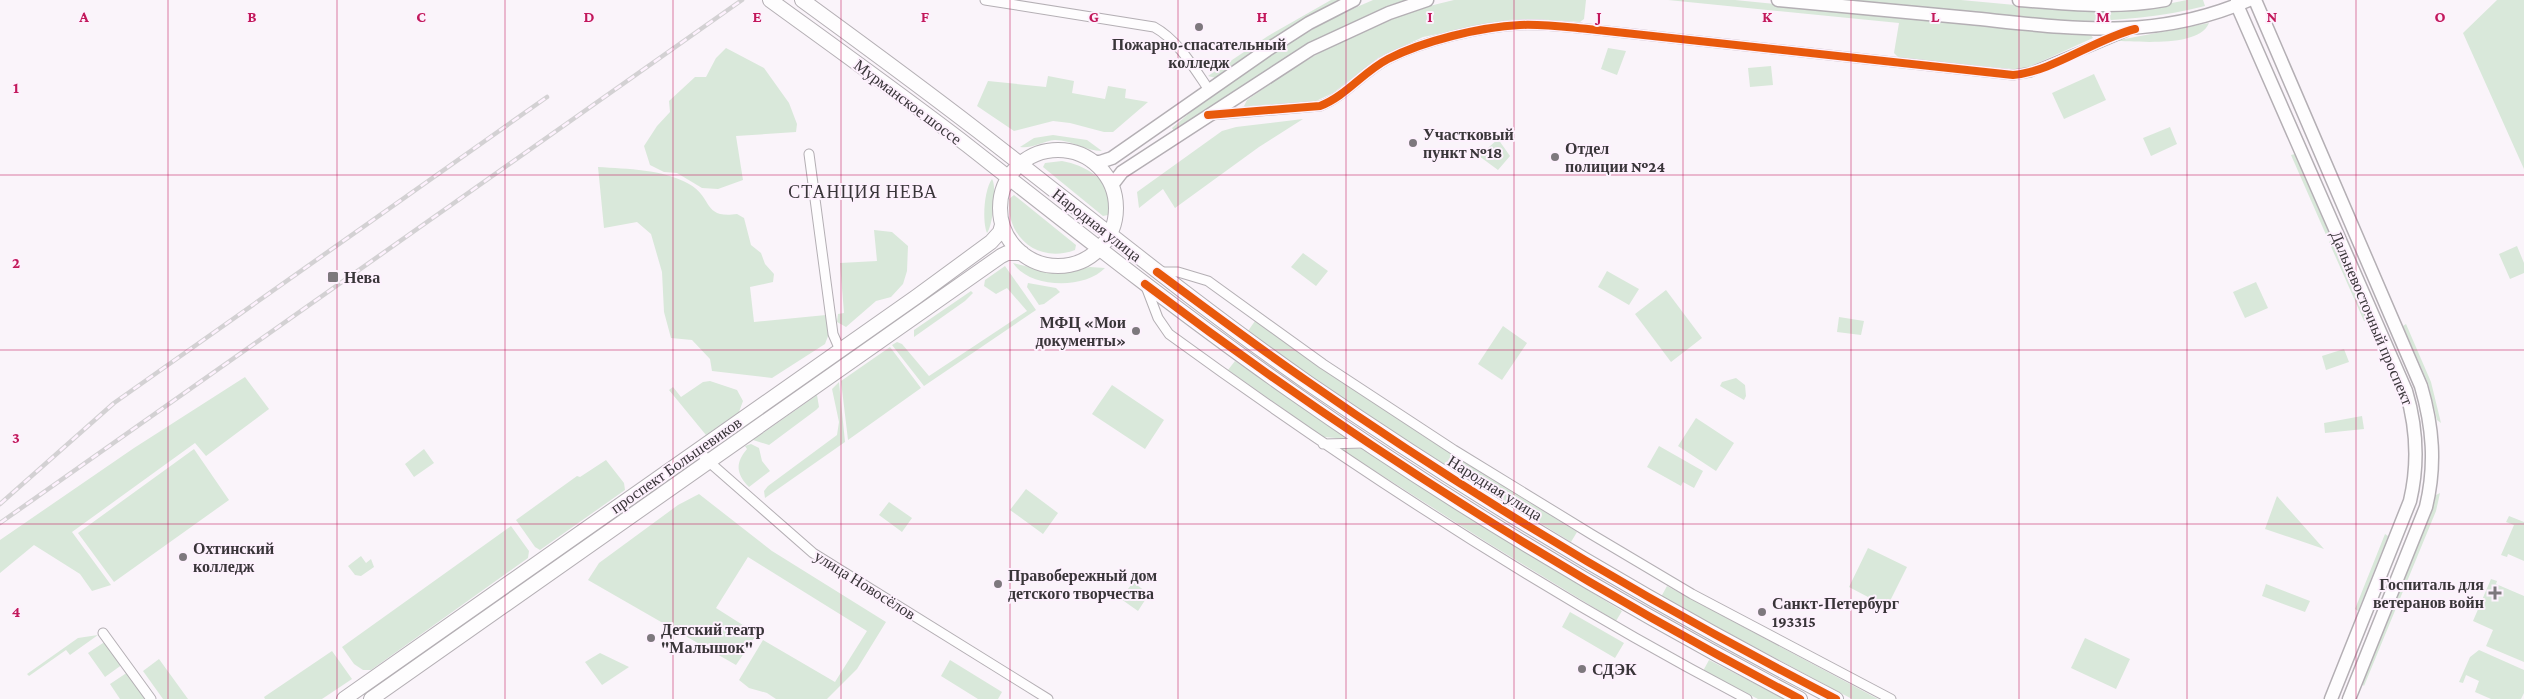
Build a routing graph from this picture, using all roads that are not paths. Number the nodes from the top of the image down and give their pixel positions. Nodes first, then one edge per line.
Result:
1 (770, 0) edge
2 (802, 0) edge
3 (985, 0) edge
4 (1354, 0) edge
5 (1427, 0) edge
6 (1778, 0) edge
7 (2019, 0) edge
8 (2165, 0) edge
9 (2249, 0) edge
10 (2255, 0) edge
11 (2042, 1) edge
12 (2237, 3) edge
13 (2135, 29) junction
14 (1210, 90) junction
15 (1208, 115) junction
16 (809, 154) dead end
17 (1093, 162) junction
18 (1019, 164) junction
19 (1008, 178) junction
20 (1112, 185) junction
21 (1002, 225) junction
22 (1110, 235) junction
23 (1099, 249) junction
24 (1022, 252) junction
25 (1157, 272) junction
26 (1145, 284) junction
27 (840, 350) junction
28 (1367, 443) junction
29 (1323, 444) junction
30 (698, 449) junction
31 (708, 461) junction
32 (103, 634) dead end
33 (151, 699) edge
34 (344, 699) edge
35 (371, 699) edge
36 (1048, 699) edge
37 (1747, 699) edge
38 (1800, 699) edge
39 (1836, 699) edge
40 (1891, 699) edge
41 (2331, 699) edge
42 (2349, 699) edge

1 - 19 main road, Мурманское шоссе
2 - 18 main road, Мурманское шоссе
3 - 14 street
4 - 14 street
5 - 15 street
6 - 13 street
7 - 11 street
8 - 11 street
9 - 12 street
10 - 42 street, Дальневосточный проспект
12 - 13 street
12 - 41 street, Дальневосточный проспект
13 - 15 street
14 - 17 street
15 - 20 street
16 - 27 street
17 - 18 main road
17 - 20 main road
18 - 19 main road
18 - 22 main road, Народная улица
19 - 21 main road
19 - 23 main road, Народная улица
20 - 22 main road
21 - 24 main road
21 - 27 main road, проспект Большевиков
22 - 23 main road
22 - 25 main road, Народная улица
23 - 24 main road
23 - 26 main road, Народная улица
24 - 31 main road, проспект Большевиков
25 - 39 main road, Народная улица
25 - 40 street
26 - 28 main road, Народная улица
26 - 29 street
27 - 30 main road, проспект Большевиков
28 - 29 street
28 - 38 main road, Народная улица
29 - 37 street
30 - 31 street, улица Новосёлов
30 - 34 main road, проспект Большевиков
31 - 35 main road, проспект Большевиков
31 - 36 street, улица Новосёлов
32 - 33 street

